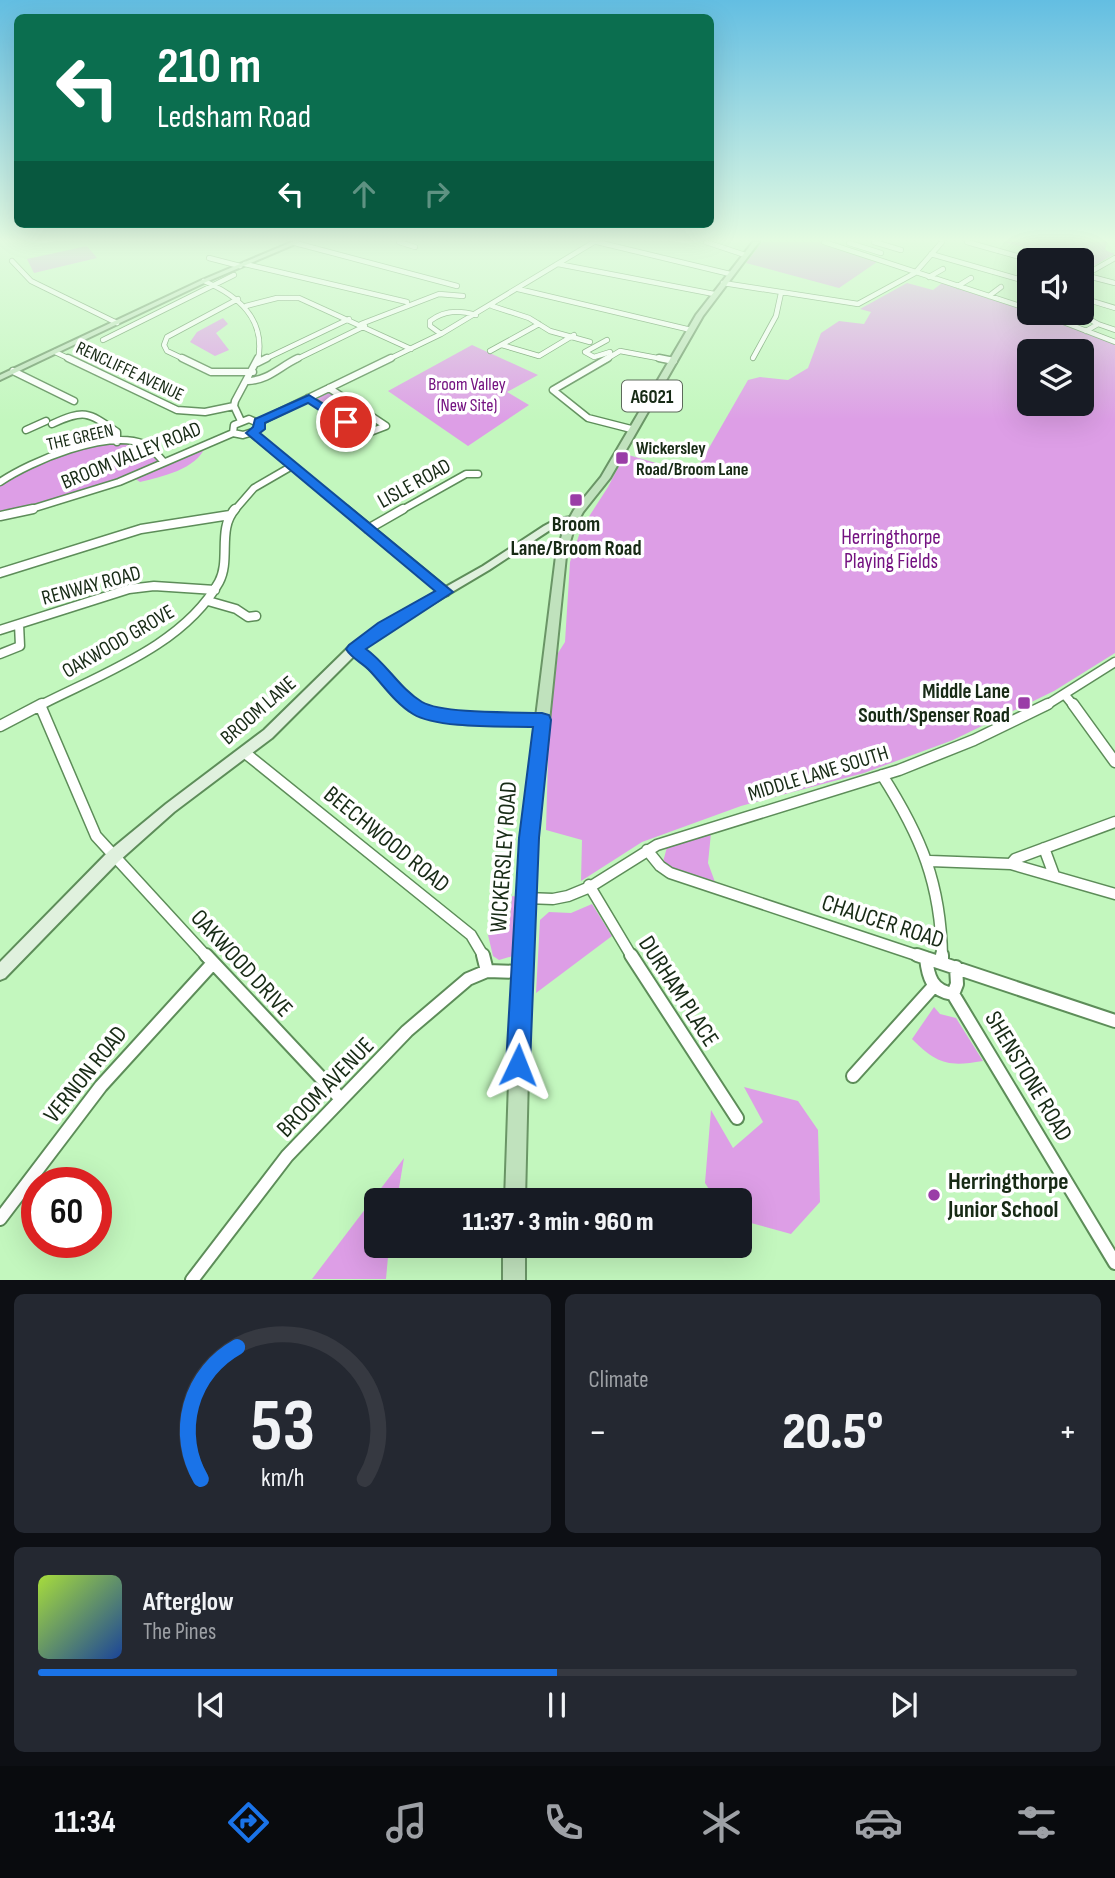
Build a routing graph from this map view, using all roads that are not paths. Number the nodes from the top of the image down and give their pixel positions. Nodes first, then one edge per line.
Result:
1 (73, 302) edge
2 (165, 302) edge
3 (173, 302) edge
4 (233, 302) edge
5 (241, 302) edge
6 (263, 302) edge
7 (307, 302) edge
8 (421, 302) edge
9 (499, 302) edge
10 (572, 302) edge
11 (709, 302) edge
12 (782, 302) edge
13 (834, 302) edge
14 (862, 302) edge
15 (1007, 302) edge
16 (1094, 302) edge
17 (1017, 305) edge
18 (246, 306) junction
19 (492, 306) junction
20 (1115, 308) edge
21 (476, 315) junction
22 (349, 319) junction
23 (1094, 322) edge
24 (117, 323) junction
25 (539, 324) junction
26 (1098, 324) junction
27 (363, 325) junction
28 (1071, 325) edge
29 (691, 330) junction
30 (1115, 330) edge
31 (1086, 331) junction
32 (441, 334) junction
33 (574, 335) junction
34 (103, 340) dead end
35 (607, 340) dead end
36 (1115, 341) edge
37 (590, 342) dead end
38 (502, 345) junction
39 (411, 349) junction
40 (490, 351) dead end
41 (620, 351) junction
42 (55, 352) junction
43 (753, 358) dead end
44 (674, 360) junction
45 (257, 363) junction
46 (13, 371) junction
47 (253, 372) junction
48 (0, 378) edge
49 (248, 381) junction
50 (329, 388) junction
51 (309, 398) junction
52 (74, 401) dead end
53 (234, 406) junction
54 (241, 421) junction
55 (259, 422) junction
56 (631, 429) junction
57 (26, 430) dead end
58 (233, 433) junction
59 (252, 433) junction
60 (117, 442) junction
61 (164, 462) junction
62 (292, 466) junction
63 (478, 474) dead end
64 (0, 482) edge
65 (230, 515) junction
66 (0, 516) edge
67 (572, 520) junction
68 (368, 529) junction
69 (0, 573) edge
70 (215, 590) junction
71 (446, 592) junction
72 (208, 601) junction
73 (256, 616) dead end
74 (19, 624) junction
75 (0, 630) edge
76 (354, 649) junction
77 (0, 654) edge
78 (1115, 662) edge
79 (1065, 695) junction
80 (40, 705) junction
81 (542, 720) junction
82 (0, 726) edge
83 (244, 752) junction
84 (1115, 762) edge
85 (882, 775) junction
86 (1115, 822) edge
87 (1044, 848) junction
88 (647, 850) junction
89 (114, 856) junction
90 (930, 861) junction
91 (1011, 864) junction
92 (1054, 875) junction
93 (589, 886) junction
94 (1115, 894) edge
95 (526, 898) junction
96 (926, 958) junction
97 (213, 963) junction
98 (942, 963) junction
99 (956, 967) junction
100 (487, 971) junction
101 (521, 972) junction
102 (0, 973) edge
103 (943, 992) junction
104 (1115, 1021) edge
105 (853, 1076) dead end
106 (340, 1098) junction
107 (737, 1118) dead end
108 (515, 1188) edge
109 (0, 1219) edge
110 (514, 1258) edge
111 (1115, 1263) edge
112 (192, 1279) edge
113 (514, 1279) edge

1 - 24 street
2 - 24 main road
3 - 34 street
4 - 47 street
5 - 18 street
6 - 18 street
7 - 22 street
8 - 27 street
9 - 19 street
10 - 29 street
11 - 29 main road, A6021
12 - 43 street
13 - 14 street
15 - 17 street
16 - 20 street
18 - 45 street
19 - 21 street
19 - 25 street
21 - 32 street
21 - 32 street
22 - 27 street
22 - 45 street
23 - 26 street
24 - 42 main road
25 - 33 street
25 - 38 street
26 - 30 street
26 - 31 street
27 - 39 street
27 - 49 street
28 - 31 street
29 - 44 main road, A6021
31 - 36 street
32 - 39 street
33 - 37 street
33 - 38 street
35 - 41 street
38 - 40 street
39 - 50 street
41 - 44 street
41 - 56 street
42 - 46 main road
42 - 53 street, RENCLIFFE AVENUE
44 - 56 main road, A6021
45 - 47 street
46 - 48 main road
46 - 52 street
47 - 49 street
49 - 53 street
50 - 51 street
50 - 51 street
51 - 55 street
53 - 54 street
54 - 55 street
54 - 58 street
55 - 59 street
56 - 67 main road, A6021
57 - 60 street
58 - 59 street
58 - 61 street, BROOM VALLEY ROAD
59 - 62 street
60 - 61 street, THE GREEN
60 - 64 street, THE GREEN
61 - 66 street, BROOM VALLEY ROAD
62 - 65 street
62 - 68 street
63 - 68 street, LISLE ROAD
65 - 69 street
65 - 70 street, OAKWOOD GROVE
67 - 71 main road, BROOM LANE
67 - 81 main road, WICKERSLEY ROAD / A6021
68 - 71 street
70 - 72 street, OAKWOOD GROVE
70 - 74 street, RENWAY ROAD
71 - 76 main road, BROOM LANE
72 - 73 street
72 - 80 street, OAKWOOD GROVE
74 - 75 street, RENWAY ROAD
74 - 77 street, RENWAY ROAD
76 - 81 street
76 - 83 main road, BROOM LANE
78 - 79 street, MIDDLE LANE SOUTH
79 - 84 street
79 - 85 street, MIDDLE LANE SOUTH
80 - 82 street, OAKWOOD GROVE
80 - 89 street, OAKWOOD DRIVE
81 - 95 main road, WICKERSLEY ROAD / A6021
83 - 89 main road, BROOM LANE
83 - 100 street, BEECHWOOD ROAD
85 - 88 street, MIDDLE LANE SOUTH
85 - 90 street
86 - 87 street
87 - 91 street
87 - 92 street
88 - 93 street, MIDDLE LANE SOUTH
88 - 96 street, CHAUCER ROAD
89 - 97 street, OAKWOOD DRIVE
89 - 102 main road, BROOM LANE
90 - 91 street
90 - 98 street
91 - 92 street
92 - 94 street
93 - 95 street, MIDDLE LANE SOUTH
93 - 107 street, DURHAM PLACE
95 - 101 main road, WICKERSLEY ROAD / A6021
96 - 98 street, CHAUCER ROAD
96 - 103 street, SHENSTONE ROAD
97 - 106 street, OAKWOOD DRIVE
97 - 109 street, VERNON ROAD
98 - 99 street, CHAUCER ROAD
99 - 103 street
99 - 104 street, CHAUCER ROAD
100 - 101 street
100 - 106 street, BROOM AVENUE
101 - 108 main road, WICKERSLEY ROAD / A6021
103 - 105 street
103 - 111 street, SHENSTONE ROAD
106 - 112 street, BROOM AVENUE
110 - 113 main road

